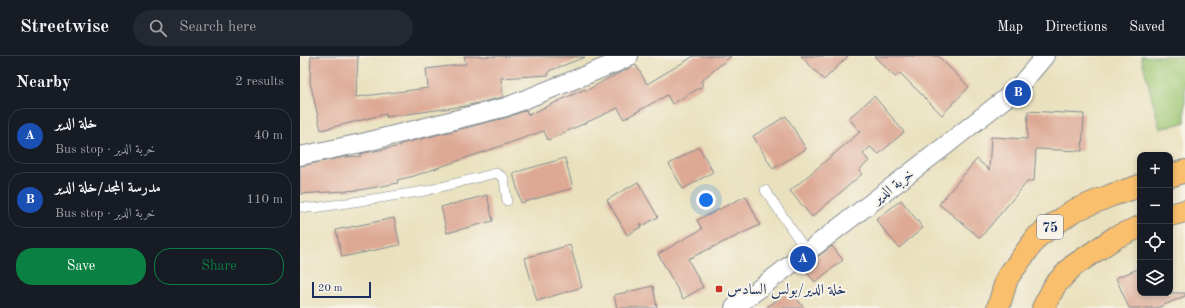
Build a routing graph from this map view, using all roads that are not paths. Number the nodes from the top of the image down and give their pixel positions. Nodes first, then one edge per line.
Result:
1 (629, 56) edge
2 (1045, 56) edge
3 (300, 156) edge
4 (1185, 171) edge
5 (1173, 175) edge
6 (1137, 187) edge
7 (765, 190) dead end
8 (507, 201) dead end
9 (300, 207) edge
10 (1185, 211) edge
11 (1173, 214) edge
12 (1137, 228) edge
13 (807, 252) junction
14 (734, 308) edge
15 (998, 308) edge
16 (1043, 308) edge

1 - 3 street
2 - 13 street, خربة الدير
4 - 5 highway
6 - 15 highway, 75
7 - 13 lane
8 - 9 lane
10 - 11 highway
12 - 16 highway
13 - 14 street, خربة الدير

